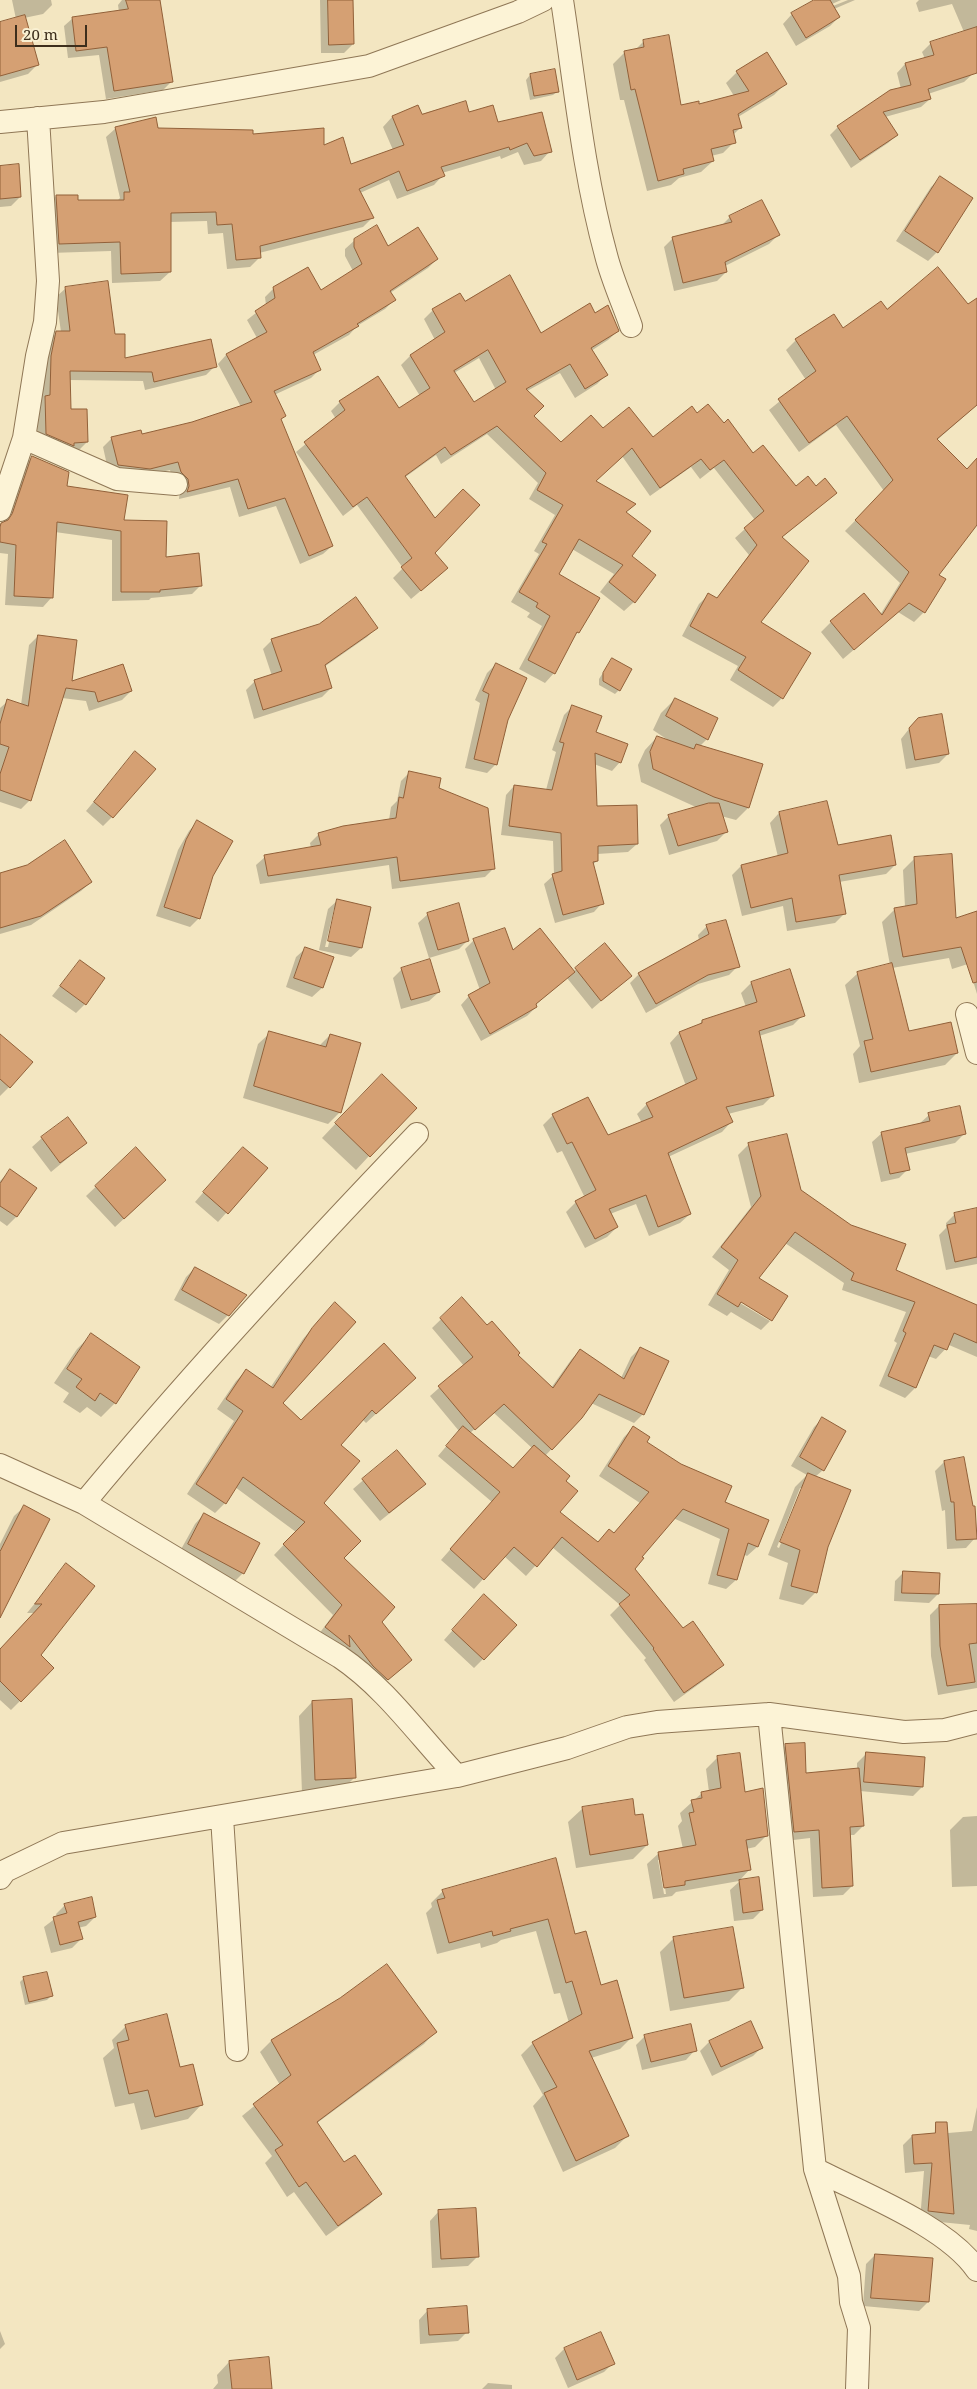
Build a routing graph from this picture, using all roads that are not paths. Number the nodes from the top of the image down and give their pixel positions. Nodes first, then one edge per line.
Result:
1 (543, 0) edge
2 (562, 0) edge
3 (38, 118) junction
4 (0, 122) edge
5 (631, 326) dead end
6 (24, 438) junction
7 (176, 484) dead end
8 (0, 510) edge
9 (967, 1014) dead end
10 (977, 1053) edge
11 (417, 1134) dead end
12 (0, 1465) edge
13 (84, 1503) junction
14 (769, 1714) junction
15 (977, 1722) edge
16 (457, 1776) junction
17 (222, 1817) junction
18 (0, 1878) edge
19 (237, 2050) dead end
20 (815, 2169) junction
21 (977, 2270) edge
22 (857, 2389) edge

1 - 3 street
2 - 5 street
3 - 4 street
3 - 6 street
6 - 7 street
6 - 8 street
9 - 10 street
11 - 13 street
12 - 13 street
13 - 16 street
14 - 15 street
14 - 16 street
14 - 20 street
16 - 17 street
17 - 18 street
17 - 19 street
20 - 21 street
20 - 22 street

